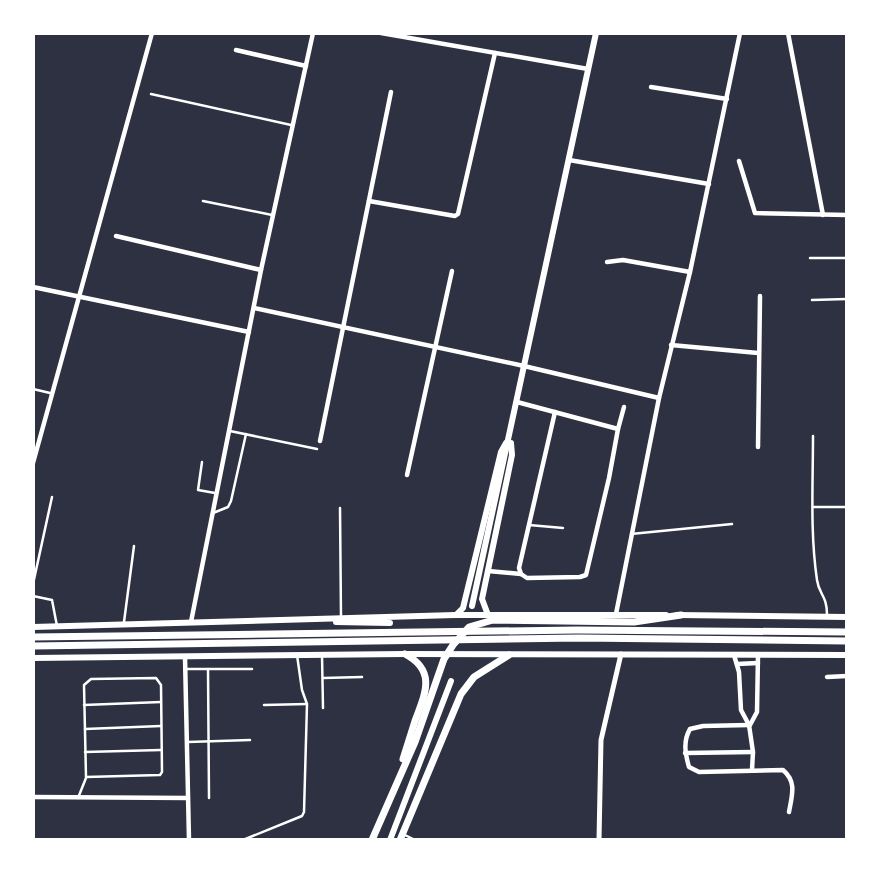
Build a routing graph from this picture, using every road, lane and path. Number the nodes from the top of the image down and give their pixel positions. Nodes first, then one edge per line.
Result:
1 (152, 33) edge
2 (313, 33) edge
3 (381, 33) edge
4 (596, 33) edge
5 (740, 33) edge
6 (788, 33) edge
7 (236, 50) dead end
8 (495, 53) junction
9 (306, 65) junction
10 (588, 69) junction
11 (650, 87) dead end
12 (391, 92) dead end
13 (151, 94) dead end
14 (727, 99) junction
15 (293, 125) junction
16 (569, 160) junction
17 (739, 161) dead end
18 (709, 184) junction
19 (203, 201) dead end
20 (369, 201) junction
21 (823, 215) junction
22 (847, 215) edge
23 (273, 216) junction
24 (116, 236) dead end
25 (810, 258) dead end
26 (847, 258) edge
27 (607, 262) dead end
28 (261, 270) junction
29 (452, 271) dead end
30 (690, 272) junction
31 (33, 287) edge
32 (760, 296) dead end
33 (80, 298) junction
34 (847, 299) edge
35 (812, 300) dead end
36 (254, 308) junction
37 (343, 328) junction
38 (249, 332) junction
39 (671, 345) junction
40 (434, 348) junction
41 (758, 353) junction
42 (524, 366) junction
43 (33, 389) edge
44 (53, 394) junction
45 (659, 398) junction
46 (517, 402) junction
47 (624, 407) dead end
48 (555, 412) junction
49 (618, 429) junction
50 (230, 431) junction
51 (246, 434) junction
52 (510, 435) junction
53 (814, 436) dead end
54 (320, 440) dead end
55 (758, 447) dead end
56 (317, 449) dead end
57 (202, 462) dead end
58 (33, 464) edge
59 (407, 475) dead end
60 (217, 494) junction
61 (52, 497) dead end
62 (813, 507) junction
63 (847, 507) edge
64 (340, 508) dead end
65 (213, 513) junction
66 (732, 524) dead end
67 (529, 525) junction
68 (563, 528) dead end
69 (631, 534) junction
70 (134, 546) dead end
71 (488, 571) junction
72 (521, 574) junction
73 (33, 584) edge
74 (33, 596) edge
75 (472, 606) dead end
76 (617, 614) junction
77 (454, 615) junction
78 (488, 615) junction
79 (681, 615) junction
80 (827, 617) junction
81 (847, 617) edge
82 (341, 618) junction
83 (264, 621) junction
84 (191, 623) junction
85 (390, 623) dead end
86 (123, 625) junction
87 (33, 626) edge
88 (57, 626) junction
89 (847, 632) edge
90 (33, 636) edge
91 (847, 641) edge
92 (33, 646) edge
93 (405, 654) junction
94 (621, 654) junction
95 (322, 655) junction
96 (509, 655) junction
97 (734, 655) junction
98 (847, 655) edge
99 (297, 656) junction
100 (185, 657) junction
101 (33, 658) edge
102 (758, 659) junction
103 (737, 664) junction
104 (186, 668) junction
105 (208, 669) junction
106 (252, 669) dead end
107 (362, 677) dead end
108 (827, 677) dead end
109 (847, 677) edge
110 (322, 678) junction
111 (451, 681) dead end
112 (161, 702) junction
113 (307, 704) junction
114 (84, 705) junction
115 (264, 705) dead end
116 (323, 708) dead end
117 (749, 725) junction
118 (161, 726) junction
119 (85, 729) junction
120 (250, 740) dead end
121 (208, 741) junction
122 (188, 742) junction
123 (161, 750) junction
124 (85, 752) junction
125 (753, 752) junction
126 (685, 753) junction
127 (752, 771) junction
128 (86, 777) junction
129 (398, 780) junction
130 (33, 797) edge
131 (78, 797) junction
132 (188, 798) junction
133 (209, 798) dead end
134 (789, 812) dead end
135 (402, 837) edge
136 (189, 840) edge
137 (243, 840) edge
138 (372, 840) edge
139 (390, 840) edge
140 (415, 840) edge
141 (599, 840) edge

1 - 33 street
2 - 9 street
3 - 8 street
4 - 10 main road
5 - 14 street
6 - 21 street
7 - 9 street
8 - 10 street
8 - 20 street
9 - 15 street
10 - 16 main road
11 - 14 street
12 - 20 street
13 - 15 lane
14 - 18 street
15 - 23 street
16 - 18 street
16 - 42 main road
17 - 21 street
18 - 30 street
19 - 23 lane
20 - 37 street
21 - 22 street
23 - 28 street
24 - 28 street
25 - 26 lane
27 - 30 street
28 - 36 street
29 - 40 street
30 - 39 street
31 - 33 street
32 - 41 street
33 - 38 street
33 - 44 street
34 - 35 lane
36 - 37 street
36 - 38 street
37 - 40 street
37 - 54 street
38 - 50 street
39 - 41 street
39 - 45 street
40 - 42 street
40 - 59 street
41 - 55 street
42 - 45 street
42 - 46 main road
43 - 44 lane
44 - 58 street
45 - 69 street
46 - 48 street
46 - 52 main road
47 - 49 street
48 - 49 street
48 - 67 street
49 - 72 street
50 - 51 lane
50 - 60 street
51 - 56 lane
51 - 65 lane
52 - 71 main road
52 - 75 main road
52 - 77 main road
53 - 62 lane
57 - 60 lane
60 - 65 street
61 - 73 lane
62 - 63 lane
62 - 80 lane
64 - 82 lane
65 - 84 street
66 - 69 lane
67 - 68 lane
67 - 72 street
69 - 76 street
70 - 86 lane
71 - 72 street
71 - 78 main road
74 - 88 lane
76 - 78 main road
76 - 79 main road
77 - 78 main road
77 - 82 main road
79 - 80 main road
79 - 129 main road
80 - 81 main road
82 - 83 main road
83 - 84 main road
83 - 85 main road
84 - 86 main road
86 - 88 main road
87 - 88 main road
89 - 90 main road
91 - 92 main road
93 - 95 main road
93 - 96 main road
93 - 129 main road
94 - 96 main road
94 - 97 main road
94 - 141 street
95 - 99 main road
95 - 110 lane
96 - 135 main road
97 - 102 main road
97 - 103 street
98 - 102 main road
99 - 100 main road
99 - 113 lane
100 - 101 main road
100 - 104 street
102 - 103 street
102 - 117 street
103 - 117 street
104 - 105 lane
104 - 122 street
105 - 106 lane
105 - 121 lane
107 - 110 lane
108 - 109 street
110 - 116 lane
111 - 139 main road
112 - 114 lane
112 - 114 lane
112 - 118 lane
113 - 115 lane
113 - 137 lane
114 - 119 lane
117 - 125 street
117 - 126 street
118 - 119 lane
118 - 123 lane
119 - 124 lane
120 - 121 lane
121 - 122 lane
121 - 133 lane
122 - 132 street
123 - 124 lane
123 - 128 lane
124 - 128 lane
125 - 126 street
125 - 127 street
126 - 127 street
127 - 134 street
128 - 131 lane
129 - 138 main road
130 - 131 street
131 - 132 street
132 - 136 street
135 - 140 lane

